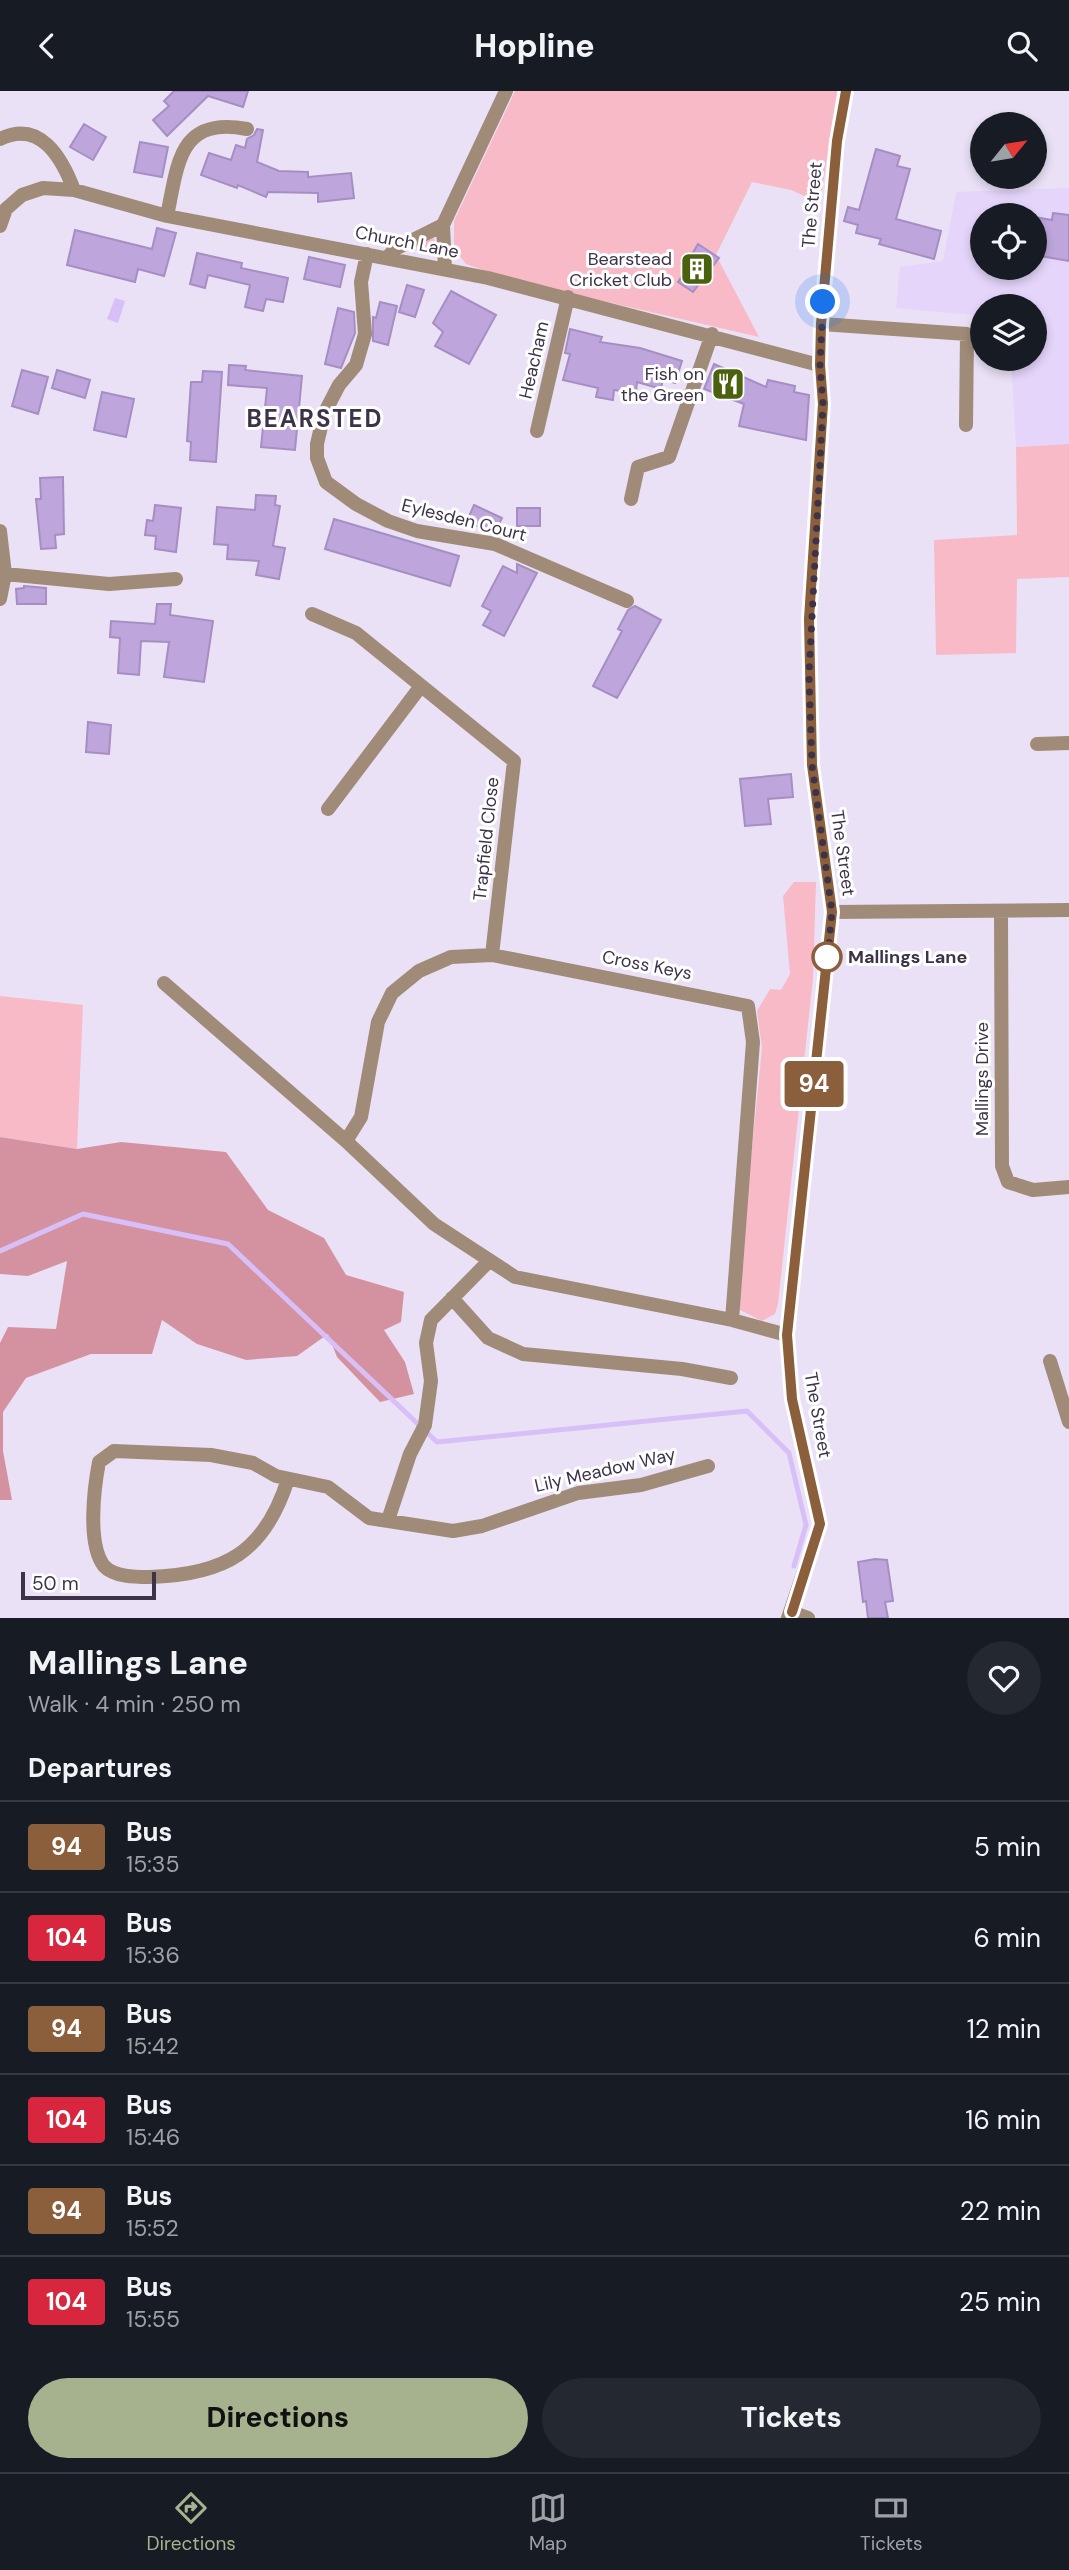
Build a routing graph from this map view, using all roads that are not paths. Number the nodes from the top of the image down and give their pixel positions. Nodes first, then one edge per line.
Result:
1 (506, 91) edge
2 (846, 91) edge
3 (247, 129) dead end
4 (0, 139) edge
5 (74, 190) junction
6 (167, 216) junction
7 (443, 225) junction
8 (0, 226) edge
9 (368, 254) junction
10 (387, 258) junction
11 (445, 269) junction
12 (568, 297) junction
13 (821, 324) junction
14 (712, 334) junction
15 (820, 365) junction
16 (967, 425) dead end
17 (537, 431) dead end
18 (631, 499) dead end
19 (0, 531) edge
20 (5, 574) junction
21 (176, 579) dead end
22 (0, 599) edge
23 (627, 601) dead end
24 (312, 614) dead end
25 (421, 686) junction
26 (1069, 743) edge
27 (1037, 744) dead end
28 (328, 809) dead end
29 (1069, 910) edge
30 (832, 912) junction
31 (1002, 912) junction
32 (492, 955) junction
33 (164, 983) dead end
34 (346, 1141) junction
35 (1069, 1187) edge
36 (489, 1261) junction
37 (452, 1298) junction
38 (732, 1319) junction
39 (787, 1335) junction
40 (1050, 1361) dead end
41 (730, 1378) dead end
42 (1069, 1422) edge
43 (708, 1465) dead end
44 (288, 1479) junction
45 (388, 1520) junction
46 (790, 1615) edge
47 (808, 1618) edge

1 - 7 street
2 - 13 street, The Street
3 - 6 street
4 - 5 street
5 - 6 street, Church Lane
5 - 8 street, Church Lane
6 - 9 street, Church Lane
7 - 10 street
7 - 11 street
9 - 10 street, Church Lane
9 - 23 street, Eylesden Court
10 - 11 street, Church Lane
11 - 12 street, Church Lane
12 - 14 street, Church Lane
12 - 17 street, Heacham
13 - 15 street, The Street
13 - 16 street
14 - 15 street, Church Lane
14 - 18 street
15 - 30 street, The Street
19 - 20 street
20 - 21 street
20 - 22 street
24 - 25 street, Trapfield Close
25 - 28 street
25 - 32 street, Trapfield Close
26 - 27 street
29 - 31 street
30 - 31 street
30 - 39 street, The Street
31 - 35 street, Mallings Drive
32 - 34 street, Cross Keys
32 - 38 street, Cross Keys
33 - 34 street
34 - 36 street
36 - 37 street
36 - 38 street
37 - 41 street
37 - 45 street
38 - 39 street
39 - 46 street, The Street
40 - 42 street
43 - 45 street, Lily Meadow Way
44 - 44 street, Lily Meadow Way
44 - 45 street, Lily Meadow Way
46 - 47 street

